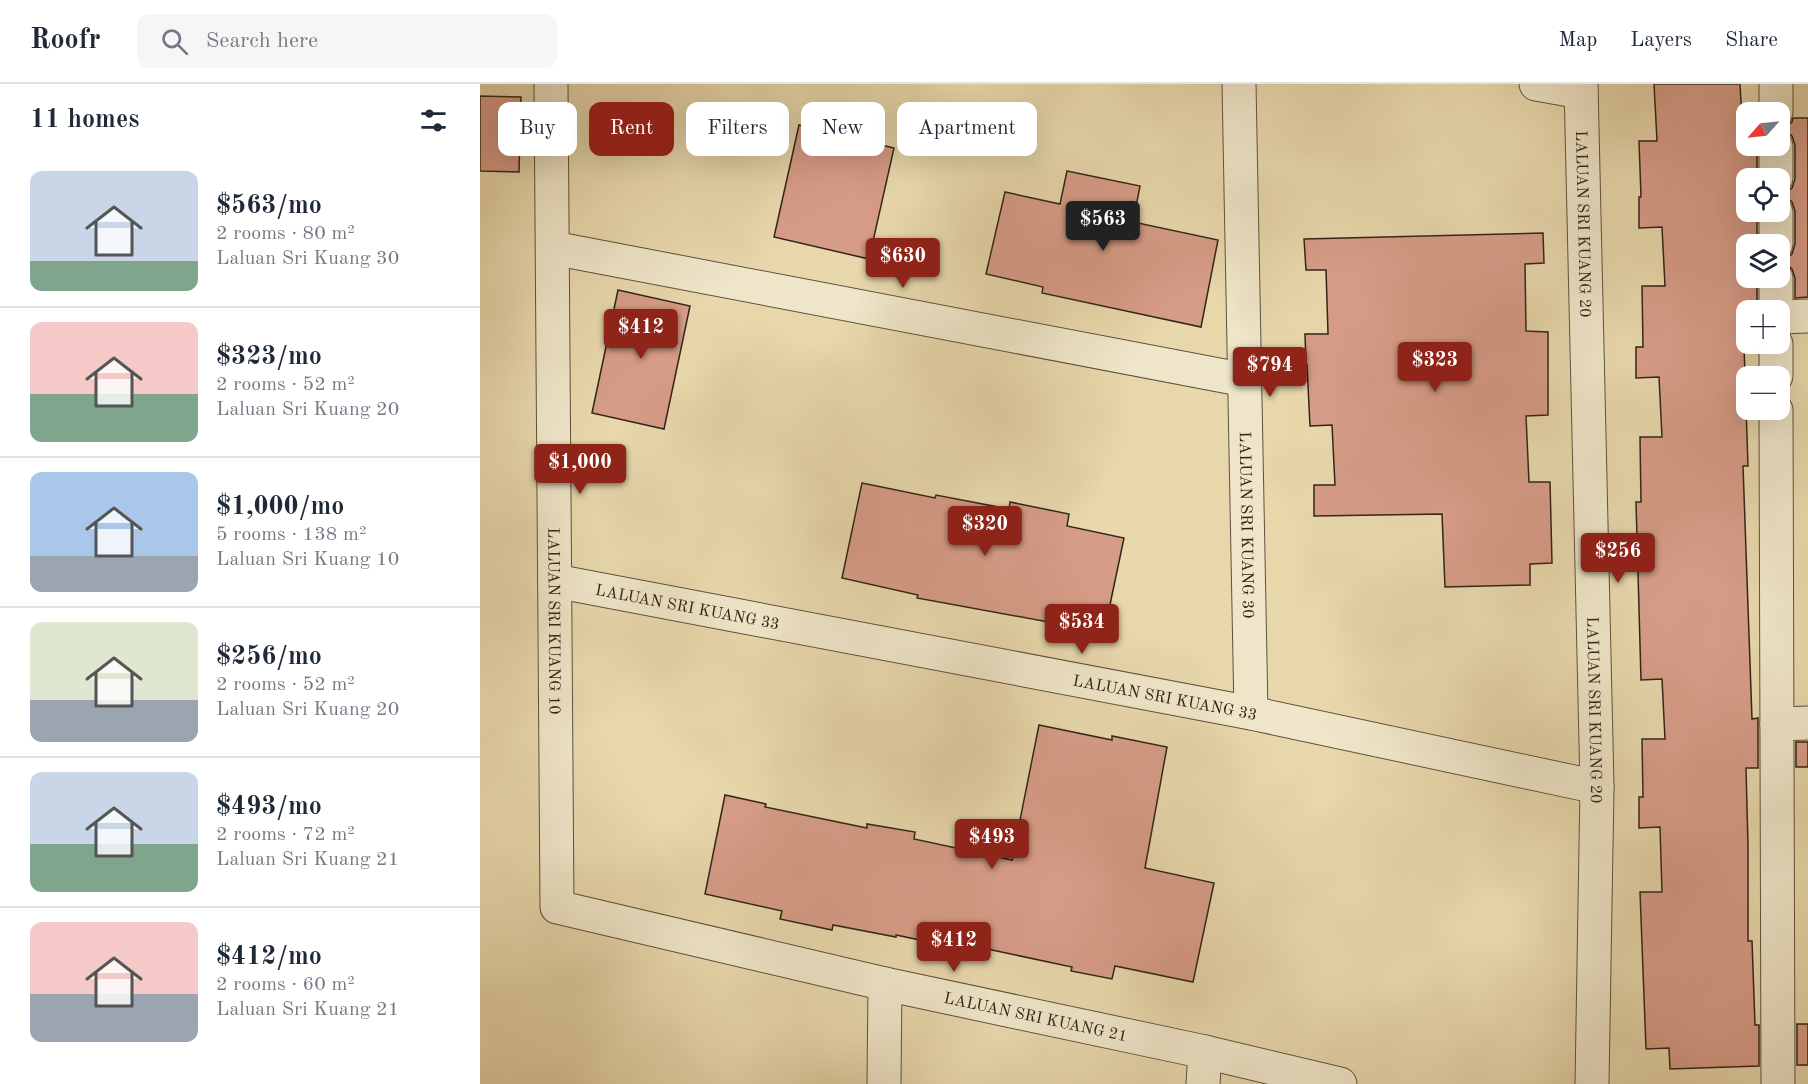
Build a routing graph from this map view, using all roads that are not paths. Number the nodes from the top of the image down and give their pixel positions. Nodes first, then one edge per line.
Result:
1 (551, 84) edge
2 (1239, 84) edge
3 (1536, 84) edge
4 (1776, 84) edge
5 (1581, 88) edge
6 (1776, 102) edge
7 (553, 249) junction
8 (1790, 316) edge
9 (1808, 316) edge
10 (1245, 380) junction
11 (1777, 420) edge
12 (555, 581) junction
13 (1251, 713) junction
14 (1792, 724) edge
15 (1597, 787) junction
16 (557, 907) joint
17 (885, 984) junction
18 (1204, 1068) edge
19 (884, 1084) edge
20 (1340, 1084) edge
21 (1592, 1084) edge
22 (1778, 1084) edge

1 - 7 street, LALUAN SRI KUANG 10
2 - 10 street, LALUAN SRI KUANG 30
3 - 5 street
4 - 6 street
5 - 15 street, LALUAN SRI KUANG 20
7 - 10 street
7 - 12 street, LALUAN SRI KUANG 10
8 - 9 street
10 - 13 street, LALUAN SRI KUANG 30
11 - 14 street
12 - 13 street, LALUAN SRI KUANG 33
12 - 16 street, LALUAN SRI KUANG 10
13 - 15 street, LALUAN SRI KUANG 33
14 - 22 street
15 - 21 street, LALUAN SRI KUANG 20
16 - 17 street, LALUAN SRI KUANG 21
17 - 18 street, LALUAN SRI KUANG 21
17 - 19 street
18 - 20 street, LALUAN SRI KUANG 21

